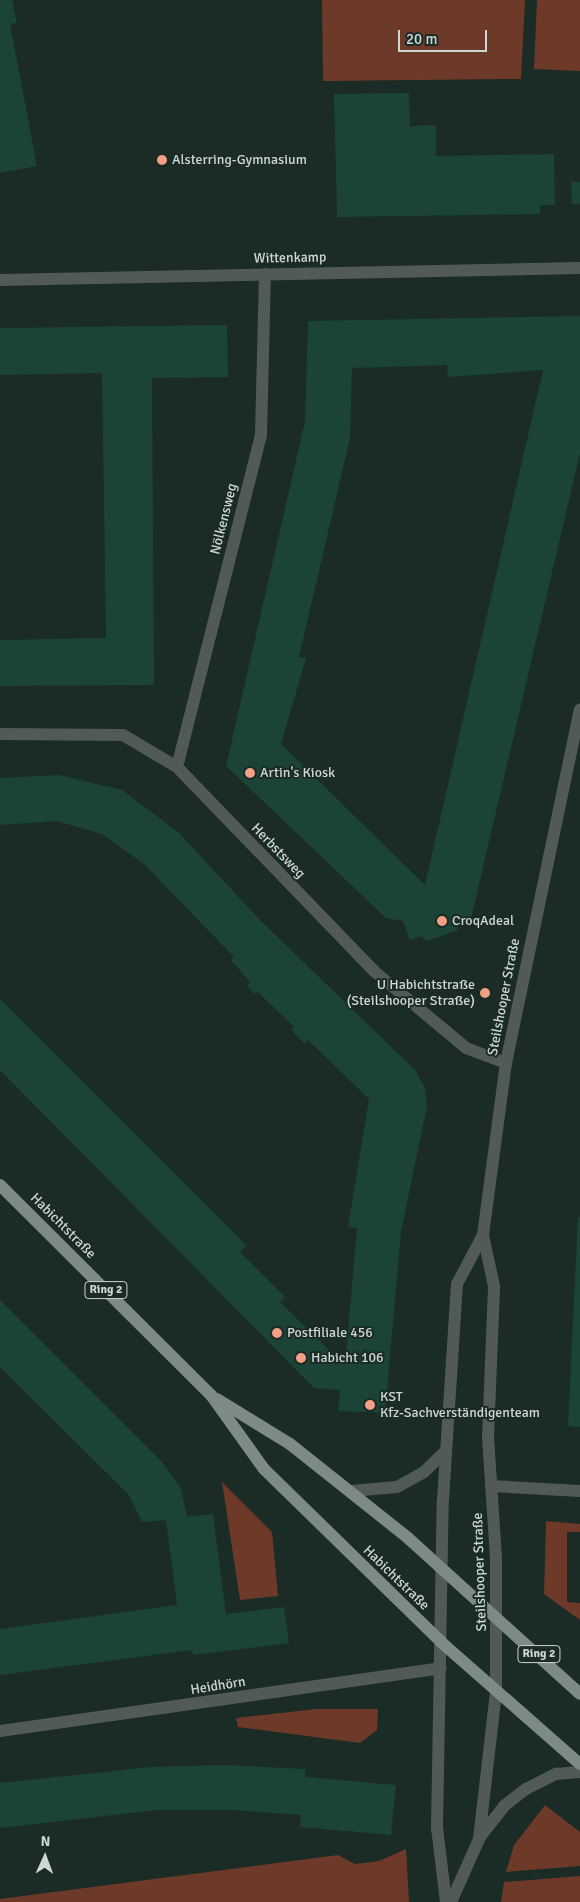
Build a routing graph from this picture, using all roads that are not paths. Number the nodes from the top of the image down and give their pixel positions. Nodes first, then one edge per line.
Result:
1 (580, 268) edge
2 (265, 274) junction
3 (0, 280) edge
4 (580, 710) edge
5 (0, 734) edge
6 (177, 768) junction
7 (506, 1063) junction
8 (0, 1185) edge
9 (484, 1235) junction
10 (211, 1395) junction
11 (446, 1452) junction
12 (492, 1486) junction
13 (580, 1491) edge
14 (351, 1492) junction
15 (441, 1564) junction
16 (497, 1615) junction
17 (441, 1642) junction
18 (441, 1668) junction
19 (496, 1693) junction
20 (580, 1694) edge
21 (0, 1731) edge
22 (580, 1764) edge
23 (580, 1772) edge
24 (479, 1839) junction
25 (446, 1902) edge
26 (451, 1902) edge

1 - 2 street, Wittenkamp
2 - 3 street, Wittenkamp
2 - 6 street, Nölkensweg
4 - 7 street, Steilshooper Straße
5 - 6 street, Herbstsweg
6 - 7 street, Herbstsweg
7 - 9 street, Steilshooper Straße
8 - 10 main road, Habichtstraße / Ring 2
9 - 11 street, Steilshooper Straße
9 - 12 street, Steilshooper Straße
10 - 14 main road, Habichtstraße / Ring 2
10 - 17 main road, Habichtstraße / Ring 2
11 - 14 street
11 - 15 street, Steilshooper Straße
12 - 13 street
12 - 16 street, Steilshooper Straße
14 - 15 main road, Habichtstraße / Ring 2
15 - 16 main road, Habichtstraße / Ring 2
15 - 17 street, Steilshooper Straße
16 - 19 street, Steilshooper Straße
16 - 20 main road, Habichtstraße / Ring 2
17 - 18 street, Steilshooper Straße
17 - 19 main road, Habichtstraße / Ring 2
18 - 21 street, Heidhörn
18 - 25 street, Steilshooper Straße
19 - 22 main road, Habichtstraße / Ring 2
19 - 24 street, Steilshooper Straße
23 - 24 street
24 - 26 street, Steilshooper Straße

